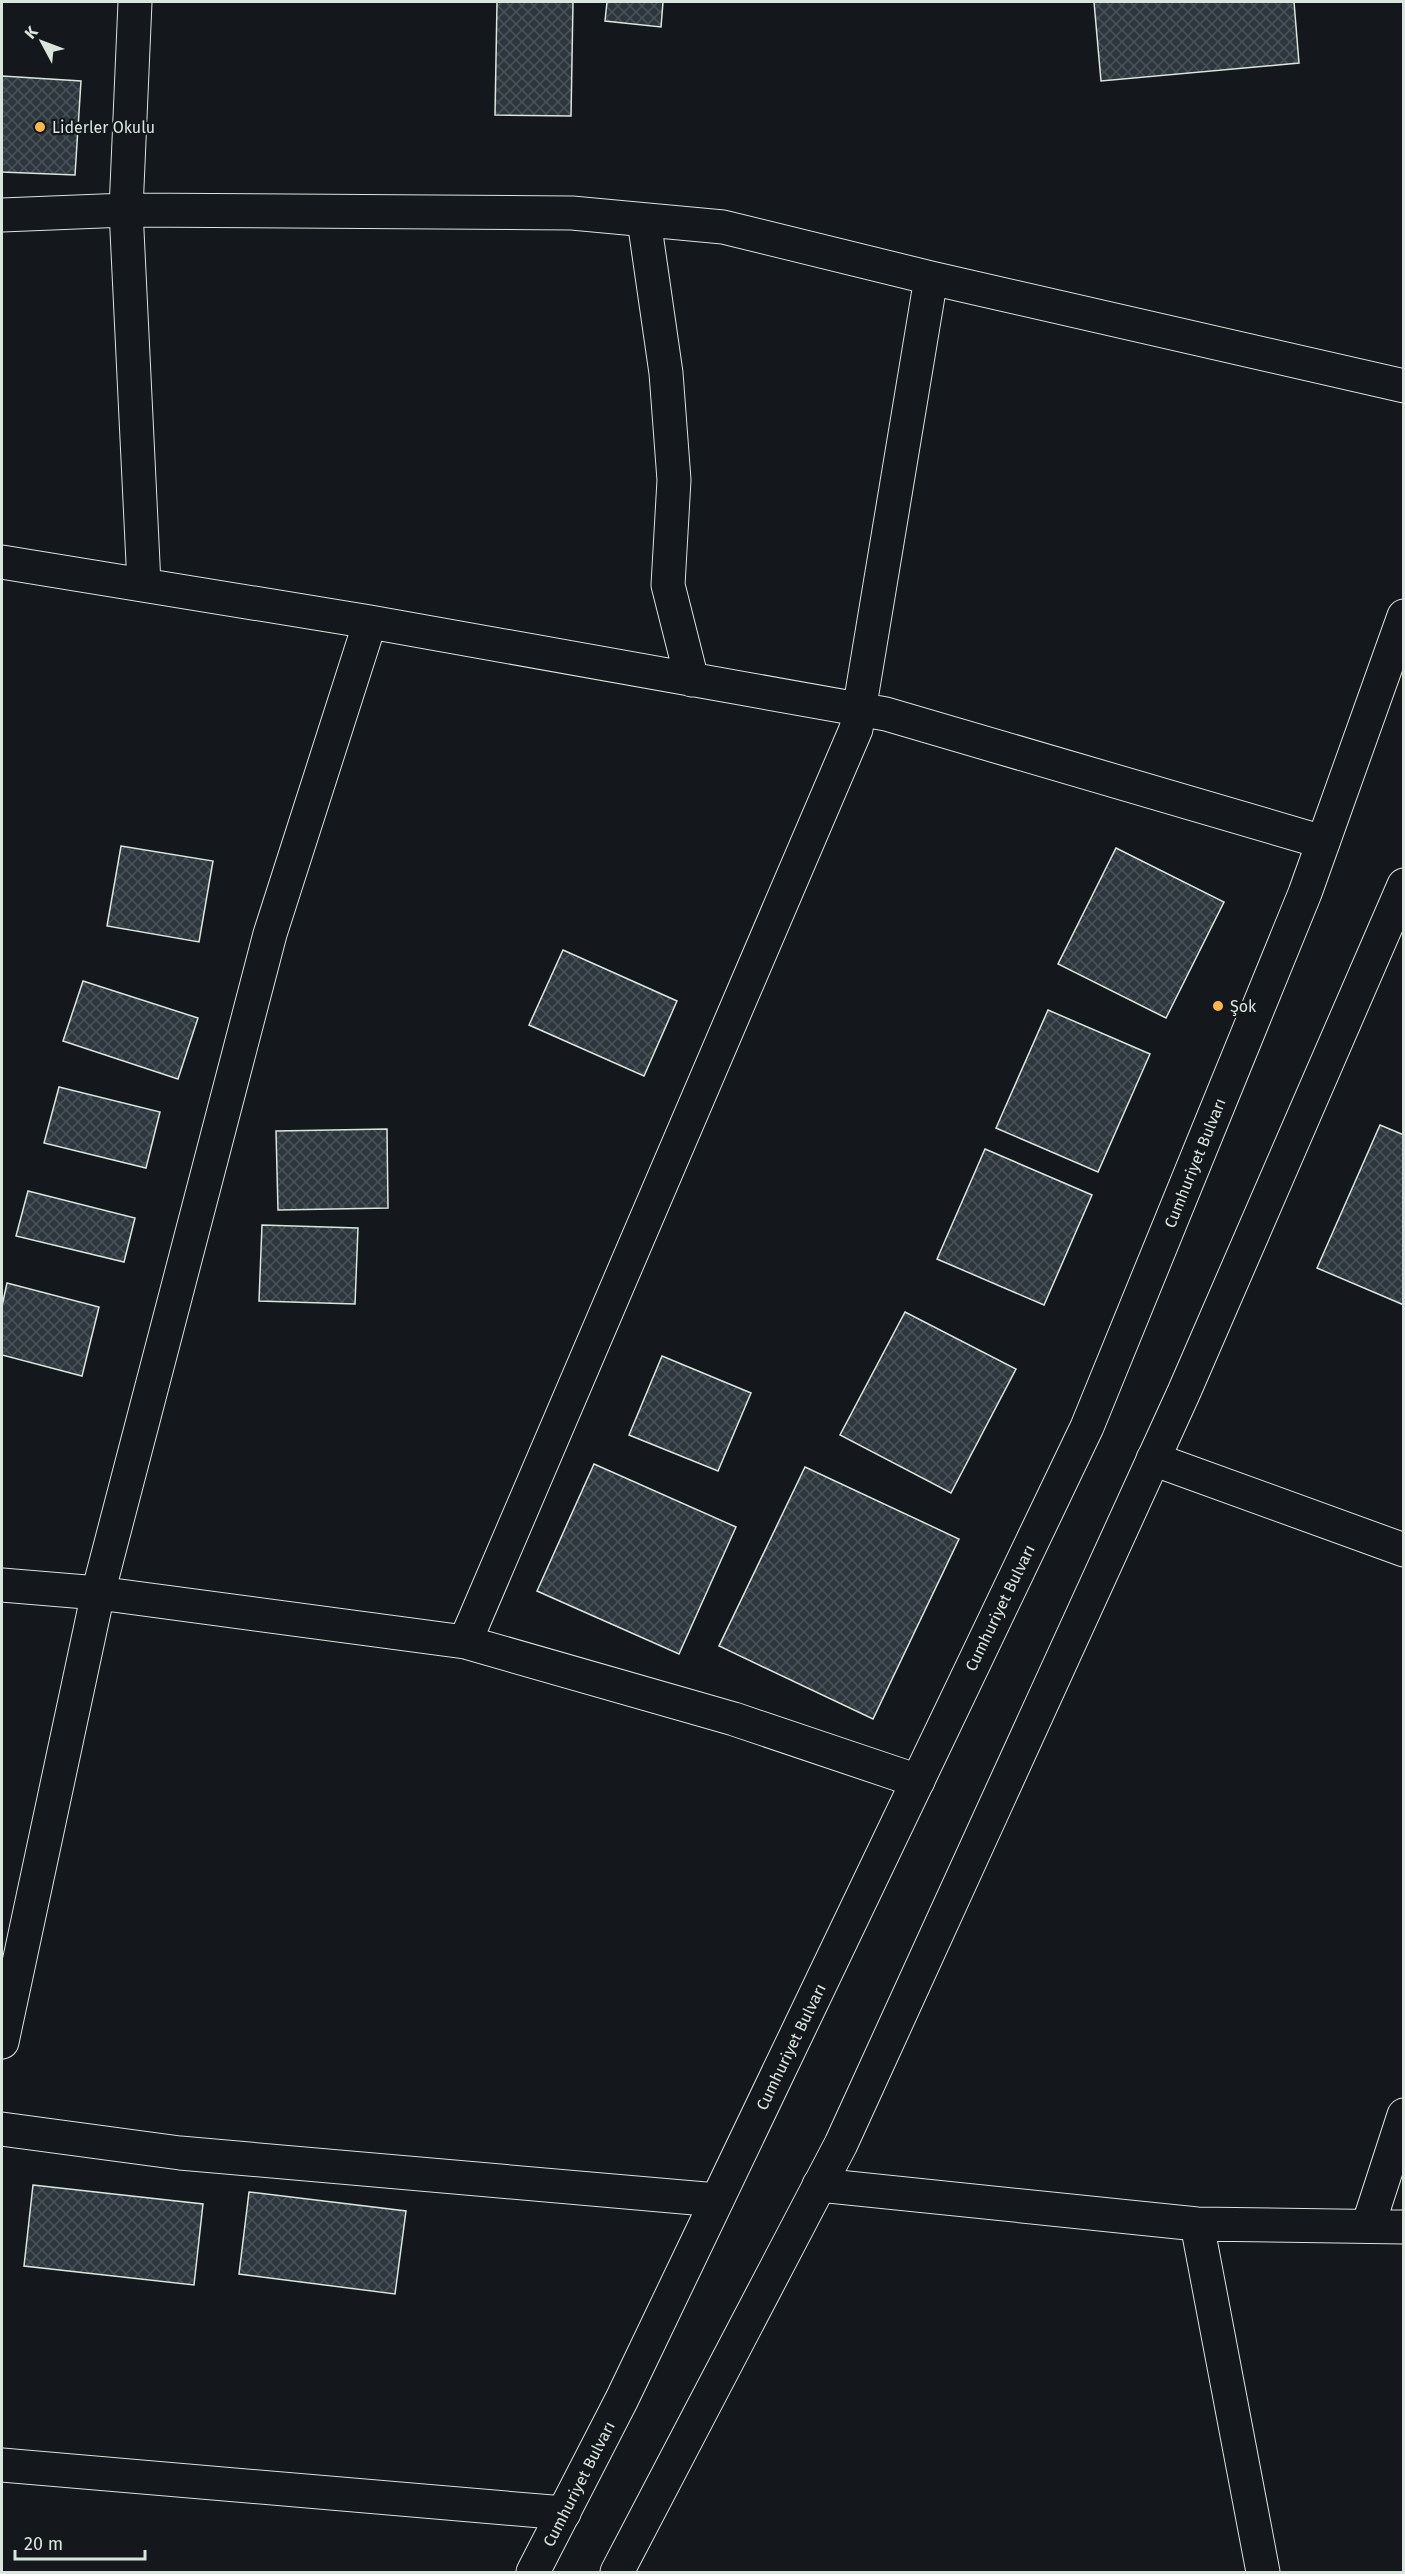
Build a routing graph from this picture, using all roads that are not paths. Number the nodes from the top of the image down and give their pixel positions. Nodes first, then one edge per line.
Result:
1 (135, 2) edge
2 (126, 210) junction
3 (2, 214) edge
4 (644, 220) junction
5 (931, 278) junction
6 (1404, 386) edge
7 (2, 562) edge
8 (144, 584) junction
9 (1404, 616) edge
10 (370, 622) junction
11 (692, 680) junction
12 (859, 709) junction
13 (1323, 842) junction
14 (1402, 895) edge
15 (1153, 1459) junction
16 (1404, 1550) edge
17 (2, 1585) edge
18 (98, 1593) junction
19 (465, 1642) junction
20 (918, 1781) junction
21 (2, 2042) edge
22 (1404, 2115) edge
23 (2, 2129) edge
24 (819, 2185) junction
25 (717, 2200) junction
26 (1197, 2223) junction
27 (1368, 2226) junction
28 (1404, 2227) edge
29 (2, 2465) edge
30 (564, 2513) junction
31 (533, 2572) edge
32 (617, 2572) edge
33 (1263, 2572) edge

1 - 2 street
2 - 3 street
2 - 4 street
2 - 8 street
4 - 5 street
4 - 11 street
5 - 6 street
5 - 12 street
7 - 8 street
8 - 10 street
9 - 13 street, Cumhuriyet Bulvarı
10 - 11 street
10 - 18 street
11 - 12 street
12 - 13 street
12 - 19 street
13 - 20 street, Cumhuriyet Bulvarı
14 - 15 street
15 - 16 street
15 - 24 street
17 - 18 street
18 - 19 street
18 - 21 street
19 - 20 street
20 - 25 street, Cumhuriyet Bulvarı
22 - 27 street
23 - 25 street
24 - 26 street
24 - 32 street
25 - 30 street, Cumhuriyet Bulvarı
26 - 27 street
26 - 33 street
27 - 28 street
29 - 30 street
30 - 31 street, Cumhuriyet Bulvarı

